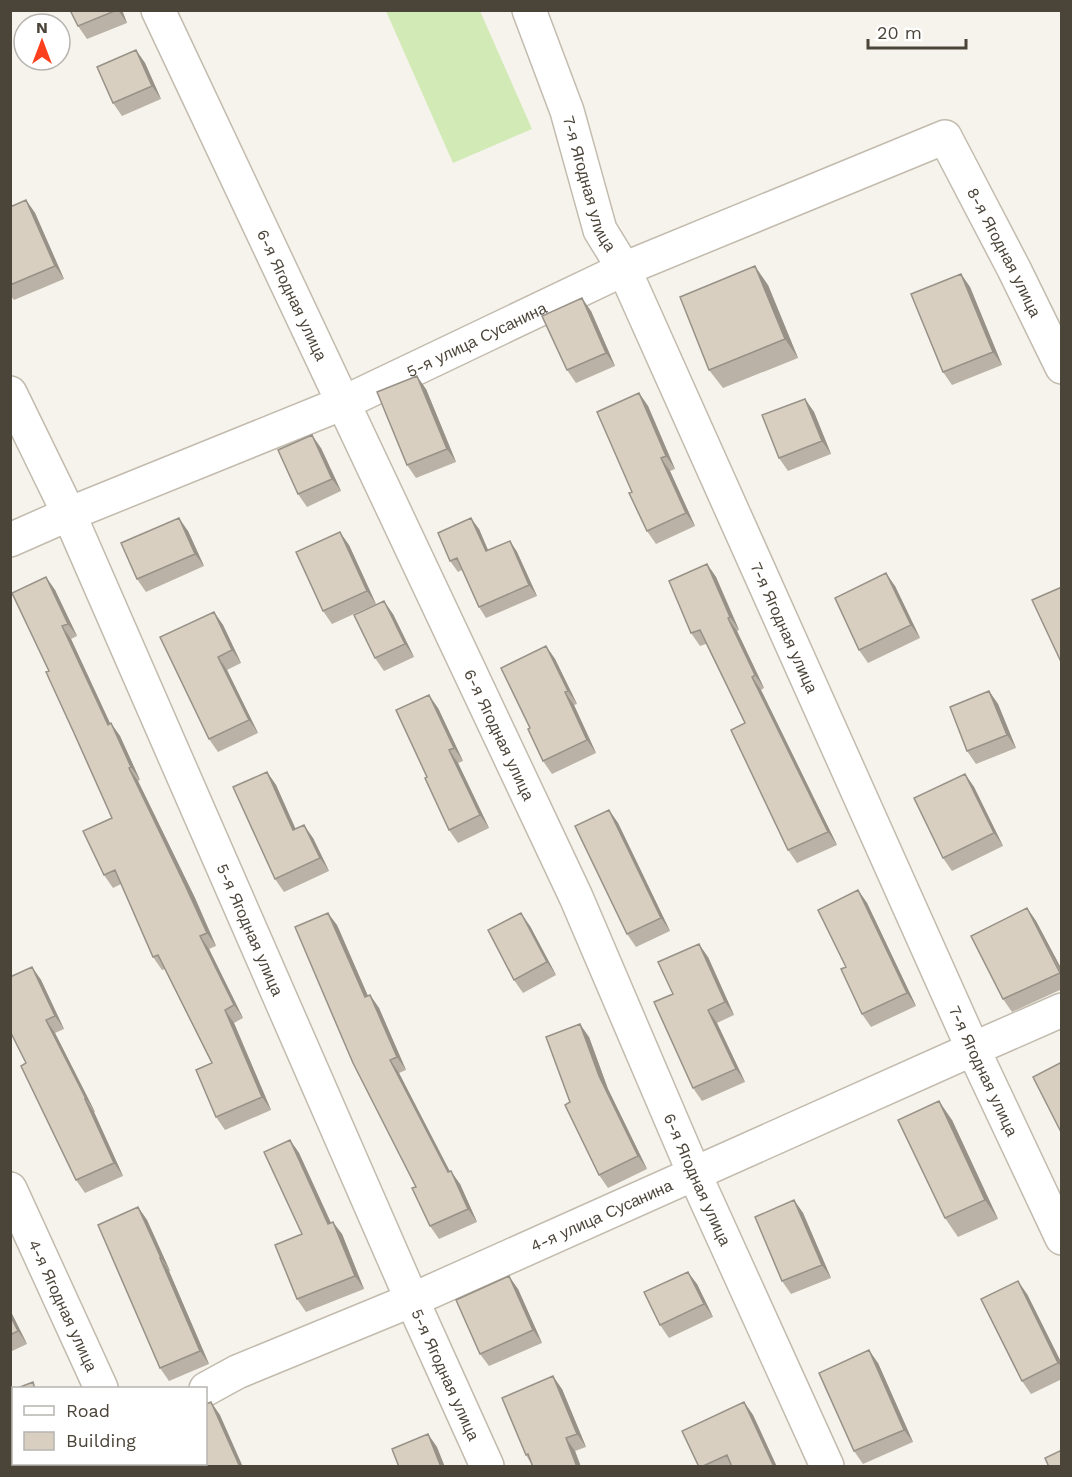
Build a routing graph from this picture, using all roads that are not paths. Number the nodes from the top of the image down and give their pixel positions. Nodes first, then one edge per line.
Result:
1 (158, 10) edge
2 (529, 10) edge
3 (945, 137) joint
4 (624, 269) junction
5 (1062, 368) edge
6 (10, 393) edge
7 (343, 404) junction
8 (69, 514) junction
9 (10, 540) edge
10 (1062, 1010) edge
11 (973, 1049) junction
12 (694, 1173) junction
13 (10, 1189) edge
14 (1062, 1238) edge
15 (412, 1300) junction
16 (100, 1387) edge
17 (207, 1388) edge
18 (487, 1467) edge
19 (827, 1467) edge

1 - 7 street, 6-я Ягодная улица
2 - 4 street, 7-я Ягодная улица
3 - 4 street, 5-я улица Сусанина
3 - 5 street, 8-я Ягодная улица
4 - 7 street, 5-я улица Сусанина
4 - 11 street, 7-я Ягодная улица
6 - 8 street, 5-я Ягодная улица
7 - 8 street, 5-я улица Сусанина
7 - 12 street, 6-я Ягодная улица
8 - 9 street, 5-я улица Сусанина
8 - 15 street, 5-я Ягодная улица
10 - 11 street, 4-я улица Сусанина
11 - 12 street, 4-я улица Сусанина
11 - 14 street, 7-я Ягодная улица
12 - 15 street, 4-я улица Сусанина
12 - 19 street, 6-я Ягодная улица
13 - 16 street, 4-я Ягодная улица
15 - 17 street, 4-я улица Сусанина
15 - 18 street, 5-я Ягодная улица

